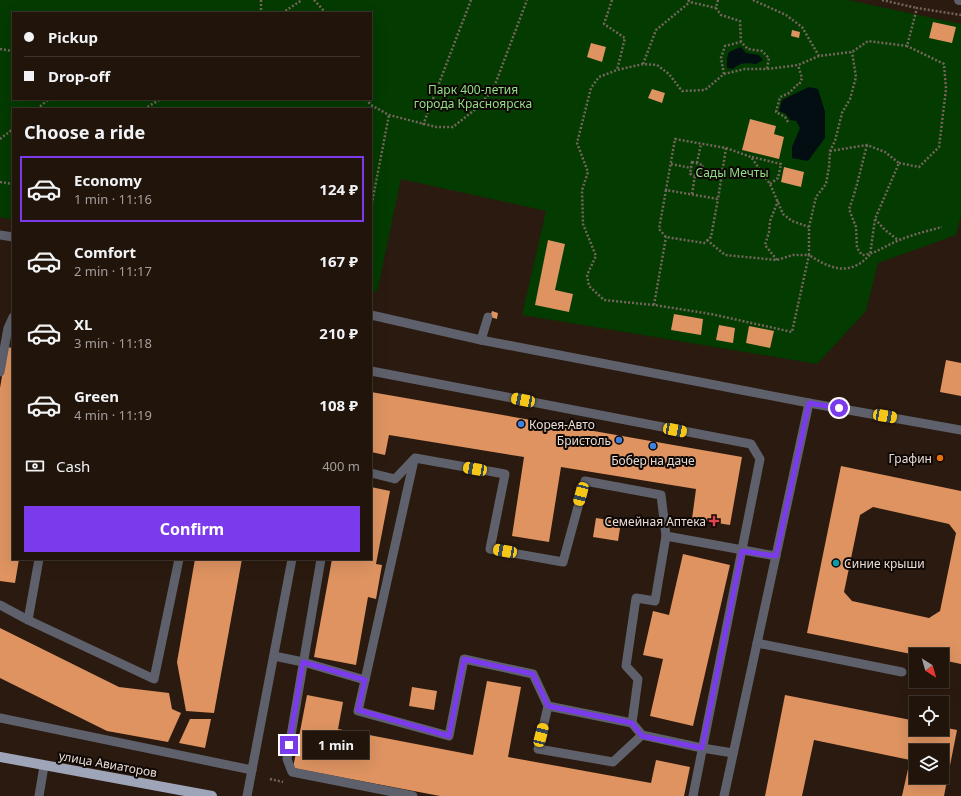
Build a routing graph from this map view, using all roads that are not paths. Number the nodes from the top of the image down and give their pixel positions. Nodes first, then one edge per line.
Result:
1 (0, 235) edge
2 (12, 238) edge
3 (372, 314) edge
4 (488, 317) dead end
5 (12, 319) edge
6 (481, 340) junction
7 (372, 371) edge
8 (0, 372) edge
9 (809, 403) junction
10 (961, 430) edge
11 (414, 458) junction
12 (372, 473) edge
13 (666, 536) junction
14 (742, 551) junction
15 (776, 556) junction
16 (39, 560) edge
17 (180, 560) edge
18 (292, 560) edge
19 (321, 560) edge
20 (0, 605) edge
21 (28, 620) junction
22 (757, 643) junction
23 (274, 656) junction
24 (303, 662) junction
25 (902, 672) dead end
26 (365, 680) junction
27 (548, 706) junction
28 (0, 718) edge
29 (632, 723) junction
30 (642, 736) junction
31 (702, 748) junction
32 (733, 753) junction
33 (0, 757) edge
34 (44, 766) junction
35 (252, 770) junction
36 (179, 793) edge
37 (38, 796) edge
38 (212, 796) edge
39 (247, 796) edge
40 (413, 796) edge
41 (693, 796) edge
42 (724, 796) edge

1 - 2 lane
3 - 6 lane
4 - 6 lane
5 - 8 lane
6 - 9 lane
7 - 14 lane
9 - 10 lane
9 - 15 lane
11 - 12 lane
11 - 13 lane
11 - 26 lane
13 - 14 lane
13 - 29 lane
14 - 15 lane
14 - 31 lane
15 - 22 lane
16 - 21 lane
17 - 21 lane
18 - 23 lane
19 - 24 lane
20 - 21 lane
22 - 25 lane
22 - 32 lane
23 - 24 lane
23 - 35 lane
24 - 26 lane
24 - 40 lane
26 - 27 lane
27 - 29 lane
27 - 30 lane
28 - 35 lane
29 - 30 lane
30 - 31 lane
31 - 32 lane
31 - 41 lane
32 - 42 lane
33 - 34 main road, улица Авиаторов
34 - 36 main road, улица Авиаторов
34 - 37 lane
35 - 39 lane
36 - 38 main road, улица Авиаторов

